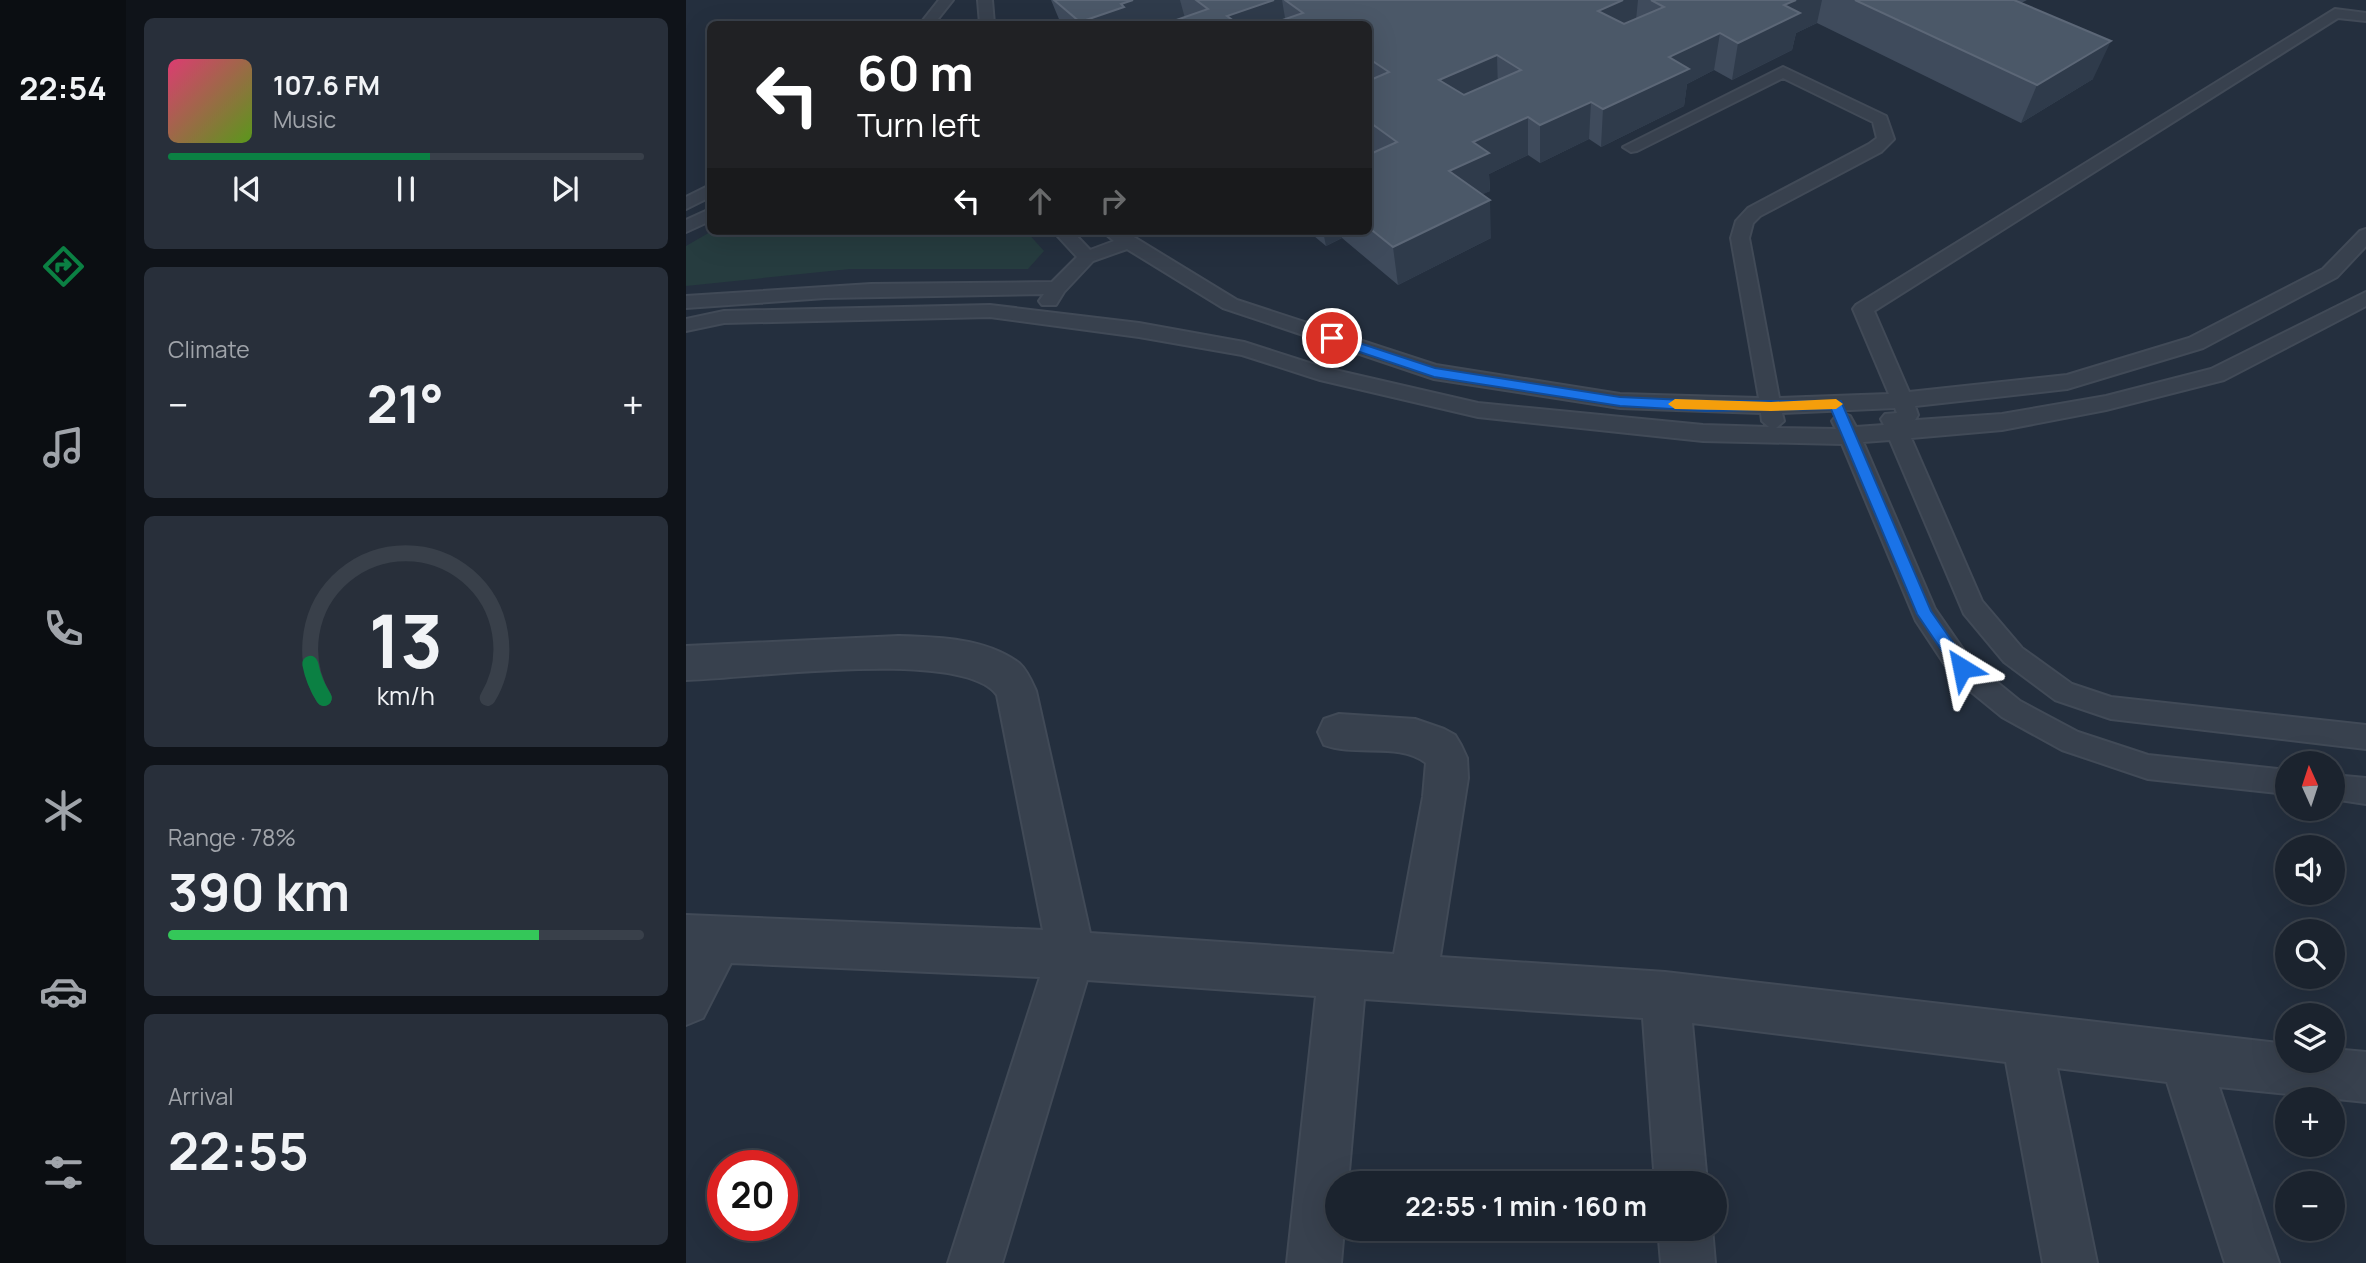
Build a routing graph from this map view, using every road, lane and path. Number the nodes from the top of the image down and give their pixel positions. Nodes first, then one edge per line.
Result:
1 (946, 0) edge
2 (985, 0) edge
3 (2366, 17) edge
4 (929, 21) edge
5 (987, 21) edge
6 (1630, 147) dead end
7 (707, 192) edge
8 (686, 204) edge
9 (707, 216) edge
10 (686, 227) edge
11 (1066, 235) edge
12 (1118, 235) edge
13 (2366, 235) edge
14 (1129, 242) junction
15 (1087, 257) junction
16 (1057, 288) junction
17 (2366, 298) edge
18 (686, 302) edge
19 (1039, 317) junction
20 (686, 325) edge
21 (1893, 401) junction
22 (1836, 404) junction
23 (1771, 407) junction
24 (1906, 430) junction
25 (1774, 435) junction
26 (1850, 436) junction
27 (686, 663) edge
28 (1339, 732) dead end
29 (2366, 737) edge
30 (2275, 781) edge
31 (2345, 788) edge
32 (2366, 791) edge
33 (703, 938) edge
34 (1071, 955) junction
35 (1342, 973) junction
36 (1413, 978) junction
37 (1665, 996) junction
38 (686, 1001) edge
39 (2026, 1040) junction
40 (2185, 1059) junction
41 (2366, 1077) edge
42 (1680, 1171) edge
43 (1686, 1241) edge
44 (975, 1263) edge
45 (1314, 1263) edge
46 (1688, 1263) edge
47 (2070, 1263) edge
48 (2252, 1263) edge

1 - 4 lane
2 - 5 lane
3 - 21 lane
6 - 23 lane
7 - 8 lane
9 - 10 lane
11 - 15 lane
12 - 14 lane
13 - 21 lane
14 - 15 lane
14 - 23 lane
15 - 16 lane
16 - 18 lane
16 - 19 lane
17 - 24 lane
19 - 20 lane
19 - 25 lane
21 - 22 lane
21 - 24 lane
22 - 23 lane
22 - 26 lane
23 - 25 lane
24 - 26 lane
24 - 29 lane
25 - 26 lane
26 - 30 lane
27 - 34 street
28 - 36 street
31 - 32 lane
33 - 34 street
33 - 38 street
34 - 35 street
34 - 44 street
35 - 36 street
35 - 45 street
36 - 37 street
37 - 39 street
37 - 42 street
39 - 40 street
39 - 47 street
40 - 41 street
40 - 48 street
43 - 46 street

